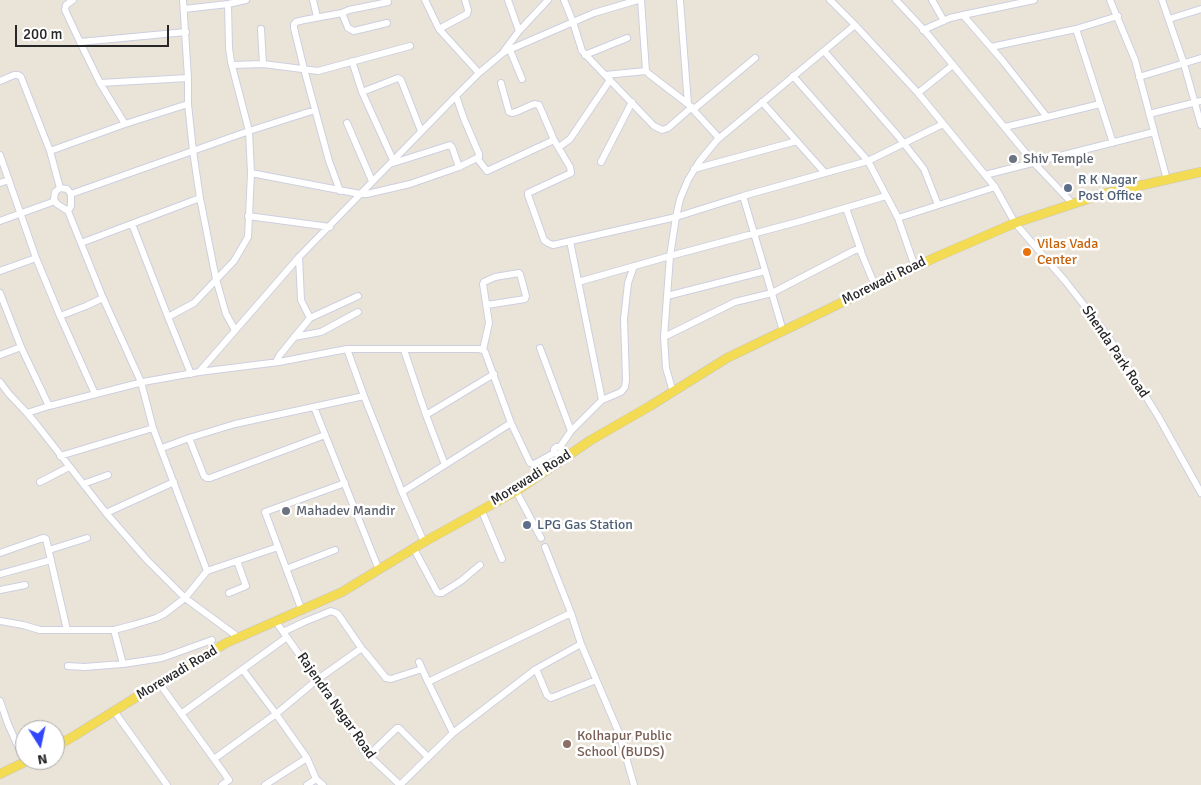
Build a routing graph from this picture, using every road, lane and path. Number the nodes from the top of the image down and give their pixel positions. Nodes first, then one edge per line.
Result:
1 (72, 0) edge
2 (183, 0) edge
3 (241, 0) edge
4 (313, 0) edge
5 (425, 0) edge
6 (465, 0) edge
7 (508, 0) edge
8 (564, 0) edge
9 (639, 0) edge
10 (680, 0) edge
11 (830, 0) edge
12 (896, 0) edge
13 (932, 0) edge
14 (1034, 0) edge
15 (1110, 0) edge
16 (1162, 0) edge
17 (546, 1) edge
18 (388, 2) dead end
19 (228, 4) junction
20 (184, 8) junction
21 (1201, 10) edge
22 (342, 13) junction
23 (963, 15) junction
24 (1118, 16) junction
25 (317, 17) junction
26 (1169, 20) junction
27 (944, 21) junction
28 (573, 22) junction
29 (387, 23) dead end
30 (855, 25) junction
31 (1076, 28) junction
32 (261, 29) dead end
33 (439, 29) junction
34 (923, 30) junction
35 (519, 31) junction
36 (186, 32) junction
37 (627, 38) dead end
38 (80, 42) junction
39 (410, 46) dead end
40 (991, 47) junction
41 (507, 51) junction
42 (824, 51) junction
43 (586, 55) junction
44 (756, 58) dead end
45 (1201, 58) edge
46 (352, 61) junction
47 (262, 64) junction
48 (1184, 64) junction
49 (232, 65) junction
50 (953, 65) junction
51 (304, 69) junction
52 (646, 71) junction
53 (479, 73) junction
54 (605, 75) junction
55 (793, 76) junction
56 (1139, 77) junction
57 (188, 78) junction
58 (522, 79) dead end
59 (610, 80) junction
60 (0, 81) edge
61 (100, 83) junction
62 (501, 83) dead end
63 (362, 92) junction
64 (918, 93) junction
65 (456, 96) junction
66 (1198, 101) edge
67 (632, 102) junction
68 (762, 102) junction
69 (188, 104) junction
70 (1100, 104) junction
71 (692, 107) junction
72 (315, 110) junction
73 (1149, 114) junction
74 (1047, 117) junction
75 (347, 123) dead end
76 (125, 124) junction
77 (943, 124) junction
78 (1201, 125) edge
79 (1005, 127) junction
80 (249, 131) junction
81 (422, 131) junction
82 (1154, 132) junction
83 (719, 138) junction
84 (554, 140) junction
85 (797, 141) junction
86 (1113, 143) junction
87 (904, 144) junction
88 (559, 148) junction
89 (50, 151) junction
90 (193, 151) junction
91 (0, 155) edge
92 (478, 158) junction
93 (868, 161) junction
94 (391, 162) junction
95 (601, 162) dead end
96 (1034, 162) junction
97 (459, 167) junction
98 (694, 169) junction
99 (1201, 172) edge
100 (251, 173) junction
101 (825, 173) junction
102 (985, 175) junction
103 (9, 180) junction
104 (1167, 180) junction
105 (372, 181) junction
106 (0, 183) edge
107 (995, 187) junction
108 (60, 188) junction
109 (340, 191) junction
110 (72, 194) junction
111 (360, 194) junction
112 (743, 196) junction
113 (886, 196) junction
114 (200, 198) junction
115 (55, 201) junction
116 (1073, 204) junction
117 (938, 205) junction
118 (846, 208) junction
119 (68, 211) junction
120 (21, 214) junction
121 (248, 216) junction
122 (676, 217) junction
123 (898, 218) junction
124 (0, 221) edge
125 (1015, 223) junction
126 (132, 224) junction
127 (330, 227) junction
128 (754, 234) junction
129 (570, 241) junction
130 (81, 243) junction
131 (861, 252) junction
132 (670, 256) junction
133 (299, 257) junction
134 (36, 258) junction
135 (634, 266) junction
136 (915, 266) junction
137 (0, 271) edge
138 (765, 271) junction
139 (216, 279) junction
140 (578, 282) junction
141 (875, 286) junction
142 (0, 293) edge
143 (772, 293) junction
144 (358, 296) dead end
145 (667, 296) junction
146 (103, 298) junction
147 (487, 305) junction
148 (358, 312) dead end
149 (60, 316) junction
150 (168, 317) junction
151 (310, 318) junction
152 (235, 330) junction
153 (783, 331) junction
154 (294, 337) junction
155 (664, 337) junction
156 (21, 347) junction
157 (540, 348) dead end
158 (347, 350) junction
159 (404, 350) junction
160 (483, 350) junction
161 (0, 356) edge
162 (276, 362) junction
163 (199, 372) junction
164 (190, 374) junction
165 (494, 374) junction
166 (0, 382) edge
167 (141, 382) junction
168 (673, 392) junction
169 (94, 394) junction
170 (364, 396) junction
171 (602, 400) junction
172 (49, 406) junction
173 (314, 407) junction
174 (27, 412) junction
175 (426, 415) junction
176 (511, 423) junction
177 (154, 428) junction
178 (570, 431) junction
179 (325, 435) junction
180 (189, 438) junction
181 (162, 448) junction
182 (560, 452) junction
183 (60, 456) junction
184 (445, 464) junction
185 (69, 467) junction
186 (108, 475) dead end
187 (40, 482) dead end
188 (174, 482) junction
189 (345, 483) junction
190 (83, 484) junction
191 (516, 491) junction
192 (402, 492) junction
193 (1201, 493) edge
194 (481, 510) junction
195 (106, 513) junction
196 (86, 538) dead end
197 (541, 538) dead end
198 (424, 542) junction
199 (278, 547) junction
200 (545, 547) dead end
201 (414, 549) junction
202 (49, 550) junction
203 (336, 550) dead end
204 (0, 553) edge
205 (502, 559) dead end
206 (51, 560) junction
207 (237, 561) junction
208 (480, 565) dead end
209 (286, 569) junction
210 (379, 570) junction
211 (207, 571) junction
212 (0, 574) edge
213 (25, 585) dead end
214 (0, 590) edge
215 (229, 593) dead end
216 (185, 598) junction
217 (302, 611) junction
218 (571, 613) junction
219 (0, 621) edge
220 (276, 622) junction
221 (67, 630) junction
222 (114, 630) junction
223 (285, 634) junction
224 (238, 637) junction
225 (212, 640) dead end
226 (581, 644) junction
227 (362, 649) junction
228 (123, 664) junction
229 (68, 666) dead end
230 (536, 669) junction
231 (242, 670) junction
232 (318, 679) junction
233 (596, 680) junction
234 (428, 682) junction
235 (159, 683) junction
236 (0, 700) edge
237 (114, 711) junction
238 (181, 714) junction
239 (276, 714) junction
240 (453, 733) junction
241 (15, 738) edge
242 (65, 741) edge
243 (368, 756) junction
244 (428, 757) junction
245 (306, 758) junction
246 (214, 759) junction
247 (15, 767) edge
248 (0, 774) edge
249 (316, 779) junction
250 (231, 782) edge
251 (397, 784) edge
252 (167, 785) edge
253 (222, 785) edge
254 (265, 785) edge
255 (307, 785) edge
256 (323, 785) edge
257 (634, 785) edge

1 - 38 street
2 - 20 street
3 - 19 street
4 - 25 street
5 - 33 street
6 - 33 street
7 - 35 street
8 - 28 street
9 - 28 street
9 - 52 street
10 - 71 street
11 - 30 street, Shenda Park Road
12 - 34 street
13 - 27 street
14 - 23 street
15 - 24 street
16 - 26 street
17 - 35 street
18 - 22 street
19 - 20 street
19 - 49 street
20 - 36 street
21 - 26 street
22 - 25 street
22 - 29 street
23 - 27 street
23 - 40 street
24 - 31 street
24 - 56 street
25 - 51 street
26 - 48 street
27 - 34 street
28 - 41 street
28 - 43 street
30 - 42 street
30 - 64 street, Shenda Park Road
31 - 40 street
31 - 70 street
32 - 47 street
33 - 53 street
34 - 50 street
35 - 41 street
36 - 38 street
36 - 57 street
37 - 43 street
38 - 61 street
39 - 46 street
40 - 74 street
41 - 53 street
41 - 58 street
42 - 55 street
42 - 87 street
43 - 54 street
44 - 71 street
45 - 48 street
46 - 51 street
46 - 63 street
47 - 49 street
47 - 51 street
48 - 56 street
48 - 66 street
49 - 80 street
50 - 64 street
50 - 79 street
51 - 72 street
52 - 54 street
52 - 71 street
53 - 65 street
54 - 59 street
55 - 68 street
55 - 93 street
56 - 73 street
57 - 61 street
57 - 69 street
59 - 67 street
59 - 88 street
60 - 89 street
61 - 76 street
62 - 84 street
63 - 81 street
63 - 94 street
64 - 77 street, Shenda Park Road
65 - 81 street
65 - 92 street
66 - 73 street
66 - 78 street
67 - 71 street
67 - 95 street
68 - 83 street
68 - 85 street
69 - 76 street
69 - 90 street
70 - 74 street
70 - 86 street
71 - 83 street
72 - 80 street
72 - 109 street
73 - 82 street
74 - 79 street
75 - 105 street
76 - 89 street
77 - 87 street
77 - 102 street, Shenda Park Road
79 - 96 street
80 - 90 street
80 - 100 street
81 - 94 street
82 - 86 street
82 - 104 street
83 - 98 street
84 - 88 street
84 - 92 street
85 - 98 street
85 - 101 street
86 - 96 street
87 - 93 street
87 - 117 street
88 - 129 street
89 - 108 street
90 - 110 street
90 - 114 street
91 - 103 street
92 - 97 street
93 - 101 street
93 - 113 street
94 - 97 street
94 - 105 street
96 - 102 street
96 - 116 street
97 - 111 street
98 - 122 street
99 - 104 main road, Morewadi Road
100 - 109 street
100 - 121 street
101 - 112 street
102 - 107 street, Shenda Park Road
103 - 106 street
103 - 120 street
104 - 116 main road, Morewadi Road
105 - 111 street
107 - 117 street
107 - 125 street, Shenda Park Road
108 - 110 street
108 - 115 street
109 - 111 street
110 - 119 street
111 - 127 street
112 - 122 street
112 - 128 street
113 - 118 street
113 - 123 street
114 - 126 street
114 - 139 street
115 - 119 street
115 - 120 street
116 - 125 main road, Morewadi Road
117 - 123 street
118 - 128 street
118 - 131 street
119 - 130 street
120 - 124 street
120 - 134 street
121 - 127 street
121 - 139 street
122 - 129 street
122 - 132 street
123 - 136 street
125 - 136 main road, Morewadi Road
125 - 193 street, Shenda Park Road
126 - 130 street
126 - 150 street
127 - 133 street
128 - 132 street
128 - 138 street
129 - 140 street
130 - 146 street
131 - 141 street
131 - 143 street
132 - 135 street
132 - 145 street
133 - 151 street
133 - 152 street
134 - 137 street
134 - 149 street
135 - 140 street
135 - 171 street
136 - 141 main road, Morewadi Road
138 - 143 street
138 - 145 street
139 - 150 street
139 - 152 street
140 - 171 street
141 - 153 main road, Morewadi Road
142 - 156 street
143 - 153 street
143 - 155 street
144 - 151 street
145 - 155 street
146 - 149 street
146 - 167 street
147 - 147 street
147 - 160 street
148 - 154 street
149 - 169 street
150 - 164 street
151 - 154 street
152 - 163 street
153 - 168 main road, Morewadi Road
154 - 162 street
155 - 168 street
156 - 161 street
156 - 172 street
157 - 178 street
158 - 159 street
158 - 162 street
158 - 170 street
159 - 160 street
159 - 175 street
160 - 165 street
162 - 163 street
163 - 164 street
164 - 167 street
165 - 175 street
165 - 176 street
166 - 174 street
167 - 169 street
167 - 177 street
168 - 182 main road, Morewadi Road
169 - 172 street
170 - 173 street
170 - 192 street
171 - 178 street
172 - 174 street
173 - 179 street
173 - 180 street
174 - 183 street
175 - 184 street
176 - 182 street
176 - 184 street
177 - 181 street
177 - 183 street
178 - 182 street
179 - 180 street
179 - 189 street
180 - 181 street
181 - 188 street
182 - 191 main road, Morewadi Road
183 - 185 street
184 - 192 street
185 - 187 street
185 - 190 street
186 - 190 street
188 - 195 street
188 - 211 street
189 - 199 street
189 - 210 street
190 - 195 street
191 - 194 main road, Morewadi Road
191 - 197 street
192 - 198 street
194 - 198 main road, Morewadi Road
194 - 205 street
195 - 216 street
196 - 202 street
198 - 201 main road, Morewadi Road
199 - 207 street
199 - 209 street
200 - 218 street
201 - 208 street
201 - 210 main road, Morewadi Road
202 - 204 street
202 - 206 street
203 - 209 street
206 - 212 street
206 - 221 street
207 - 211 street
207 - 215 street
209 - 217 street
210 - 217 main road, Morewadi Road
211 - 216 street
213 - 214 street
216 - 222 street
216 - 224 street
217 - 220 main road, Morewadi Road
218 - 226 street
218 - 234 street
219 - 221 street
220 - 223 street, Rajendra Nagar Road
220 - 224 main road, Morewadi Road
221 - 222 street
222 - 228 street
223 - 227 street
223 - 231 street
223 - 232 street, Rajendra Nagar Road
224 - 235 main road, Morewadi Road
225 - 228 street
226 - 230 street
226 - 233 street
227 - 232 street
227 - 234 street
228 - 229 street
230 - 233 street
230 - 240 street
231 - 238 street
231 - 239 street
232 - 239 street
232 - 243 street, Rajendra Nagar Road
233 - 257 street
234 - 240 street
235 - 237 main road, Morewadi Road
235 - 238 street
236 - 241 street
237 - 242 main road, Morewadi Road
237 - 252 street
238 - 246 street
239 - 245 street
239 - 246 street
240 - 244 street
243 - 244 street
243 - 251 street, Rajendra Nagar Road
244 - 251 street
245 - 249 street
245 - 254 street
246 - 250 street
247 - 248 main road
249 - 255 street
249 - 256 street
250 - 253 street

